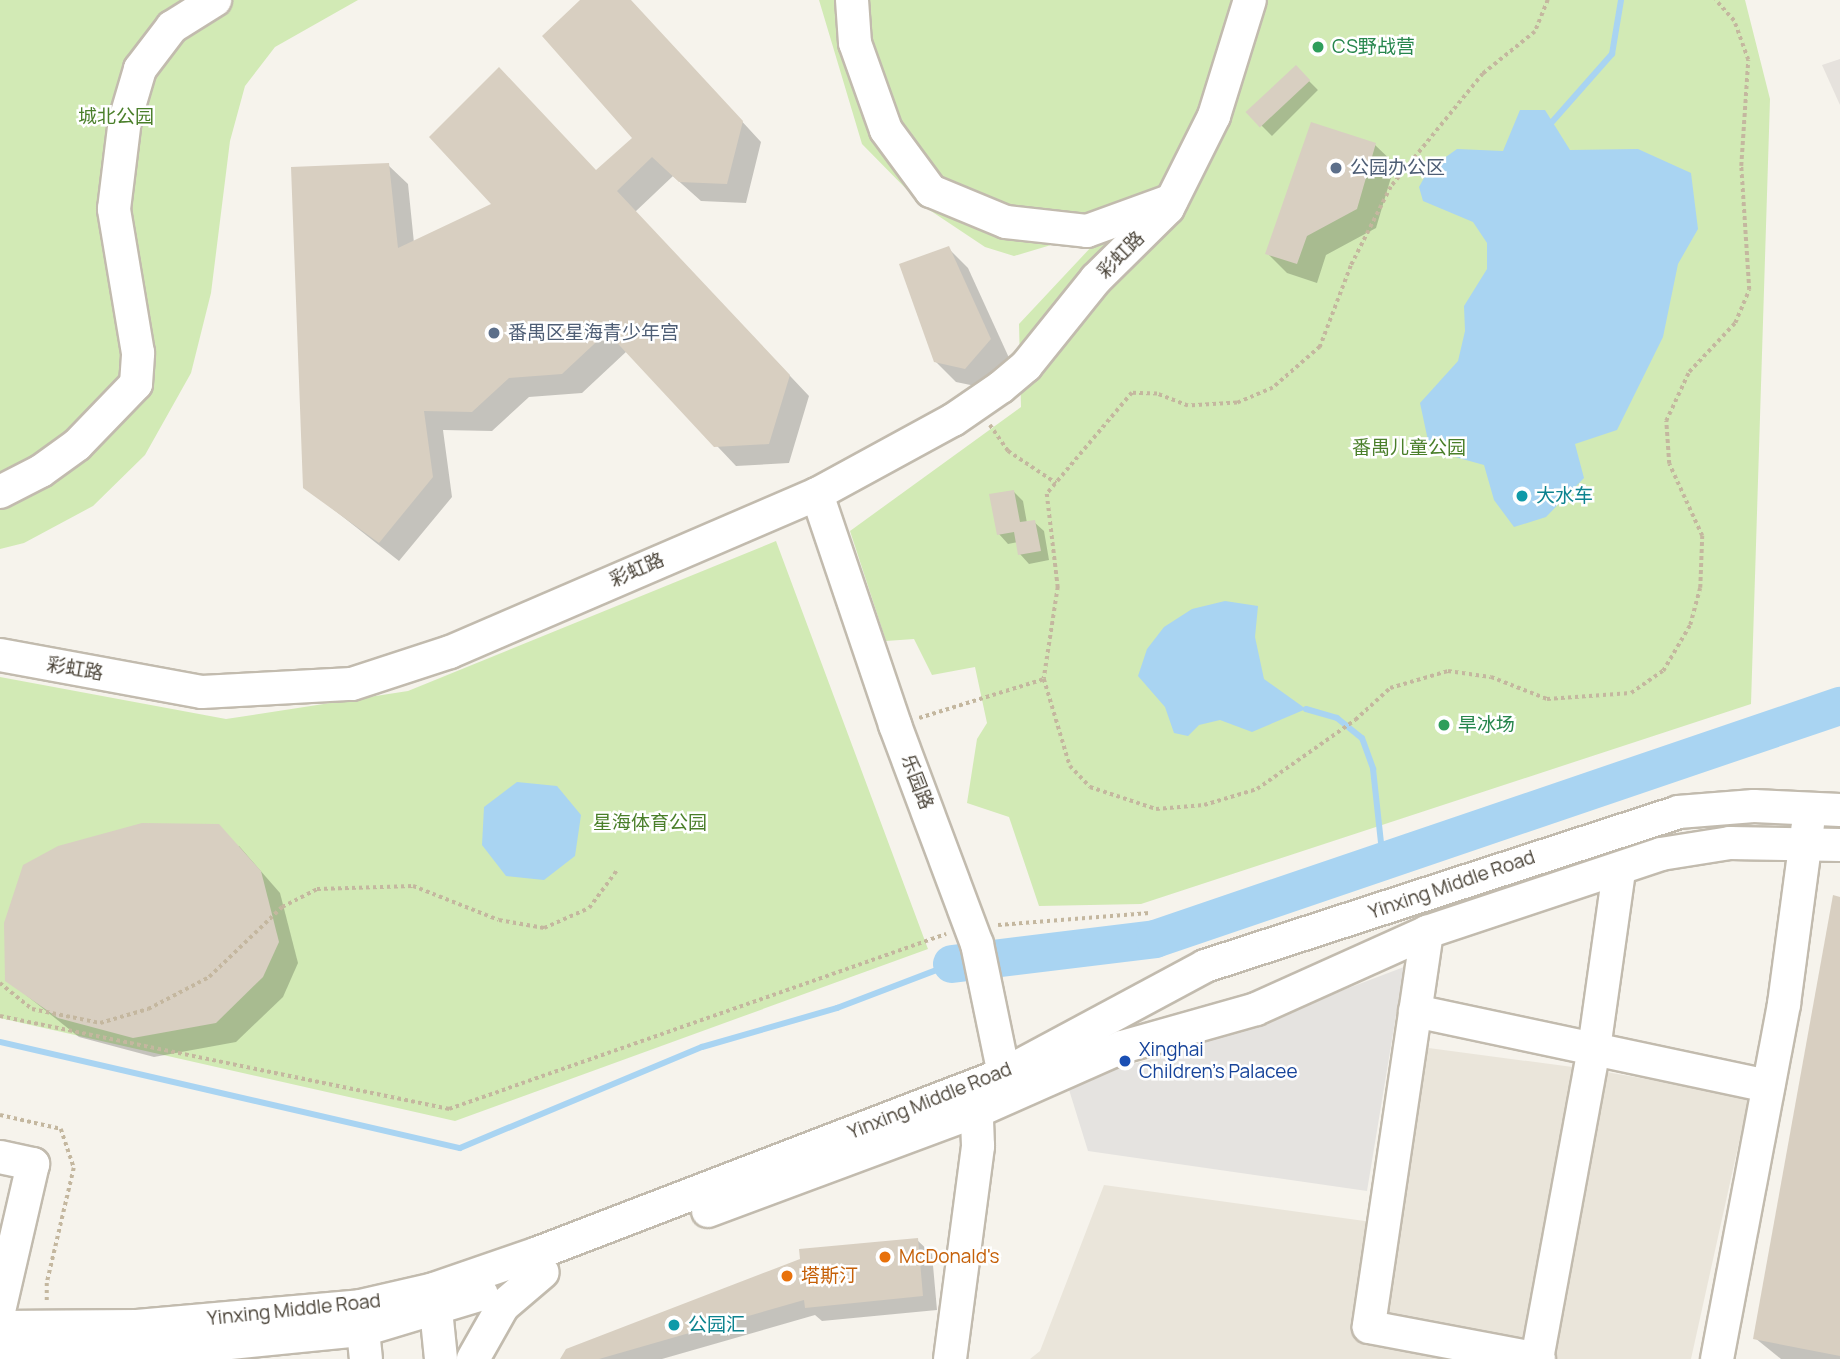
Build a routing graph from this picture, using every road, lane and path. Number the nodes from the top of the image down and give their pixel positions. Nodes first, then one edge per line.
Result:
1 (215, 0) edge
2 (852, 0) edge
3 (1250, 0) edge
4 (1548, 0) edge
5 (1715, 0) edge
6 (1173, 200) junction
7 (975, 403) junction
8 (1056, 482) junction
9 (0, 492) edge
10 (817, 494) junction
11 (0, 655) edge
12 (1044, 678) junction
13 (895, 725) junction
14 (1808, 809) junction
15 (1840, 812) edge
16 (1808, 844) junction
17 (1840, 845) edge
18 (617, 870) dead end
19 (1619, 871) junction
20 (1150, 912) dead end
21 (1427, 932) junction
22 (974, 935) junction
23 (0, 983) edge
24 (1415, 1011) junction
25 (0, 1016) edge
26 (1594, 1049) junction
27 (1004, 1074) junction
28 (1768, 1086) junction
29 (977, 1098) junction
30 (0, 1157) edge
31 (544, 1272) junction
32 (435, 1300) junction
33 (0, 1307) edge
34 (0, 1327) edge
35 (363, 1332) edge
36 (213, 1345) junction
37 (1421, 1349) edge
38 (0, 1354) edge
39 (262, 1359) edge
40 (441, 1359) edge
41 (472, 1359) edge
42 (950, 1359) edge
43 (1538, 1359) edge
44 (1717, 1359) edge

1 - 9 street
2 - 6 street, 彩虹路
3 - 6 street, 彩虹路
4 - 8 path
5 - 12 path
6 - 7 street, 彩虹路
7 - 8 path
7 - 10 street, 彩虹路
8 - 12 path
10 - 11 street, 彩虹路
10 - 13 street, 乐园路
12 - 13 path
13 - 22 street, 乐园路
14 - 15 street, Yinxing Middle Road
14 - 16 street
14 - 27 street, Yinxing Middle Road
16 - 17 street, Yinxing Middle Road
16 - 19 street, Yinxing Middle Road
16 - 28 street
18 - 23 path
19 - 21 street, Yinxing Middle Road
19 - 26 street
20 - 22 path
21 - 24 street
21 - 29 street, Yinxing Middle Road
22 - 25 path
22 - 27 street, 乐园路
24 - 26 street
24 - 37 street
26 - 28 street
26 - 43 street
27 - 29 street, Yinxing Middle Road
28 - 44 street
29 - 31 street, Yinxing Middle Road
29 - 32 street, Yinxing Middle Road
29 - 42 street
30 - 33 street
31 - 32 street, Yinxing Middle Road
31 - 41 street
32 - 35 street, Yinxing Middle Road
32 - 40 street
34 - 35 street, Yinxing Middle Road
35 - 36 street, Yinxing Middle Road
36 - 38 street, Yinxing Middle Road
36 - 39 street
37 - 43 street

